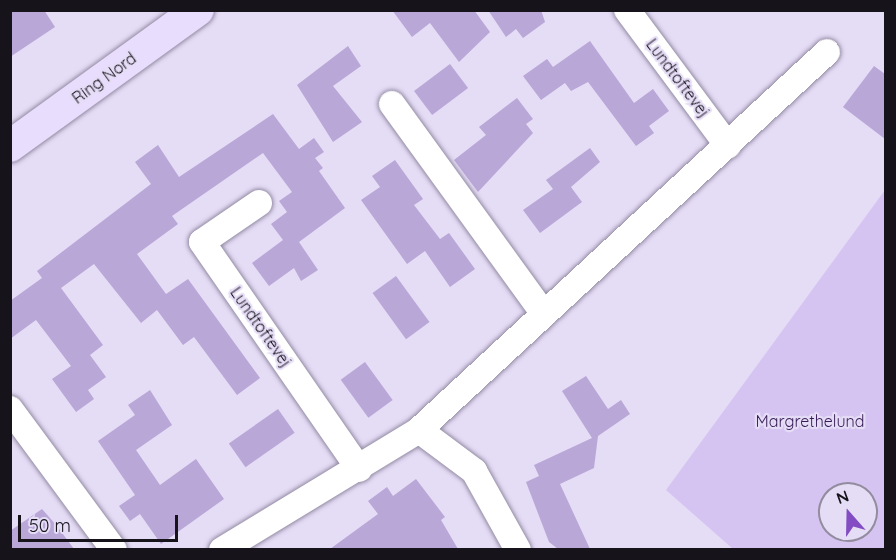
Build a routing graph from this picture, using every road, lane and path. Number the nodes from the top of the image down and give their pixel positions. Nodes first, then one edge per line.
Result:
1 (198, 10) edge
2 (627, 10) edge
3 (827, 52) dead end
4 (392, 104) dead end
5 (10, 146) edge
6 (728, 146) junction
7 (259, 203) dead end
8 (544, 314) junction
9 (10, 409) edge
10 (418, 430) junction
11 (359, 469) junction
12 (114, 549) edge
13 (222, 549) edge
14 (518, 549) edge

1 - 5 main road, Ring Nord
2 - 6 street, Lundtoftevej
3 - 6 street
4 - 8 street
6 - 8 street
7 - 11 street, Lundtoftevej
8 - 10 street
9 - 12 street
10 - 11 street
10 - 14 street
11 - 13 street

